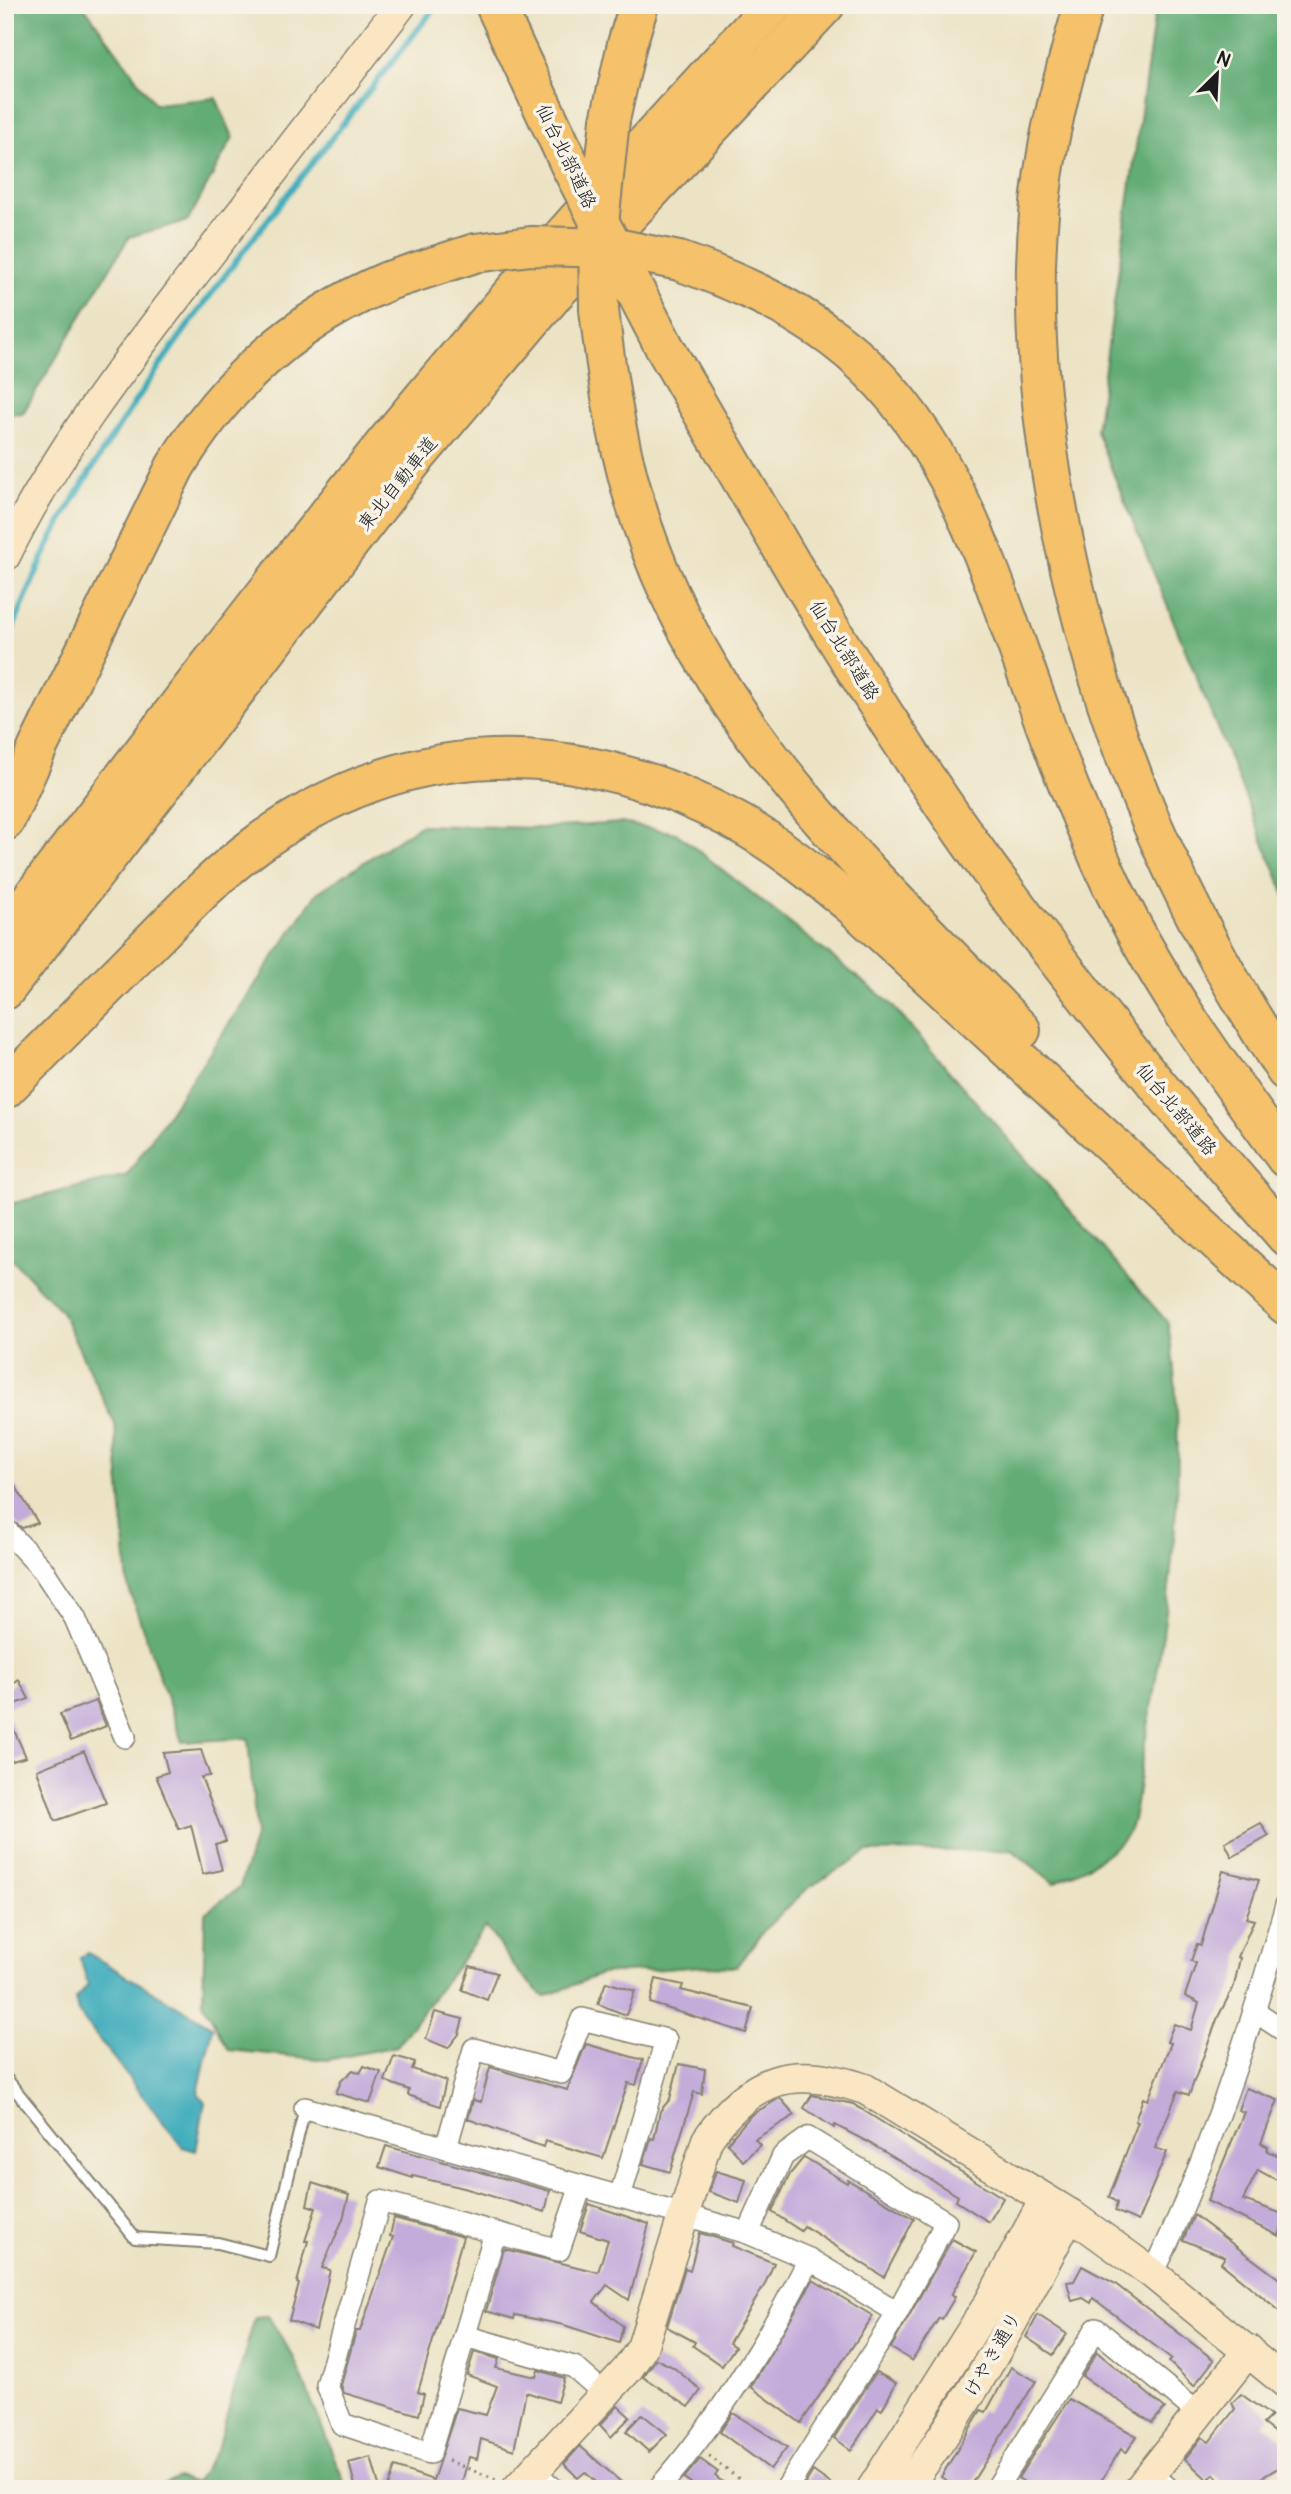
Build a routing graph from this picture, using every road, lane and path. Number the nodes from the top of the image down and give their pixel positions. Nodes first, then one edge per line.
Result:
1 (401, 5) edge
2 (495, 5) edge
3 (639, 5) edge
4 (774, 5) edge
5 (825, 5) edge
6 (1084, 5) edge
7 (5, 556) edge
8 (5, 821) edge
9 (5, 933) edge
10 (5, 990) edge
11 (1286, 1071) edge
12 (5, 1089) edge
13 (1286, 1158) edge
14 (1286, 1236) edge
15 (1216, 1239) junction
16 (1286, 1305) edge
17 (5, 1529) edge
18 (125, 1737) dead end
19 (1286, 1905) edge
20 (1256, 2012) junction
21 (1286, 2032) edge
22 (5, 2077) edge
23 (305, 2108) joint
24 (446, 2148) junction
25 (581, 2186) junction
26 (620, 2197) junction
27 (1057, 2206) junction
28 (684, 2215) junction
29 (495, 2233) junction
30 (748, 2233) junction
31 (809, 2259) junction
32 (1153, 2274) junction
33 (897, 2312) junction
34 (465, 2336) junction
35 (1250, 2350) junction
36 (1286, 2383) edge
37 (605, 2394) junction
38 (1199, 2414) junction
39 (694, 2445) junction
40 (430, 2453) junction
41 (1153, 2483) edge
42 (530, 2484) edge
43 (658, 2489) edge
44 (752, 2489) edge
45 (786, 2489) edge
46 (872, 2489) edge
47 (905, 2489) edge
48 (996, 2489) edge

1 - 7 street
2 - 14 highway, 仙台北部道路, bridge
3 - 15 highway, bridge
4 - 9 highway, 東北自動車道
5 - 10 highway, 東北自動車道
6 - 11 highway
8 - 13 highway, bridge
12 - 15 highway
15 - 16 highway
17 - 18 street
19 - 20 street
20 - 21 street
20 - 32 street
22 - 23 lane
23 - 24 street
24 - 25 street
24 - 26 street
25 - 26 street
25 - 29 street
26 - 28 street
27 - 28 street
27 - 32 street
27 - 46 street
27 - 47 street, けやき通り
28 - 30 street
28 - 37 street
29 - 34 street
29 - 40 street
30 - 31 street
30 - 33 street
31 - 33 street
31 - 39 street
32 - 35 street
33 - 45 street
34 - 37 street
34 - 40 street
35 - 36 street
35 - 38 street
37 - 42 street
38 - 41 street
38 - 48 street
39 - 43 street
39 - 44 path
40 - 42 path

